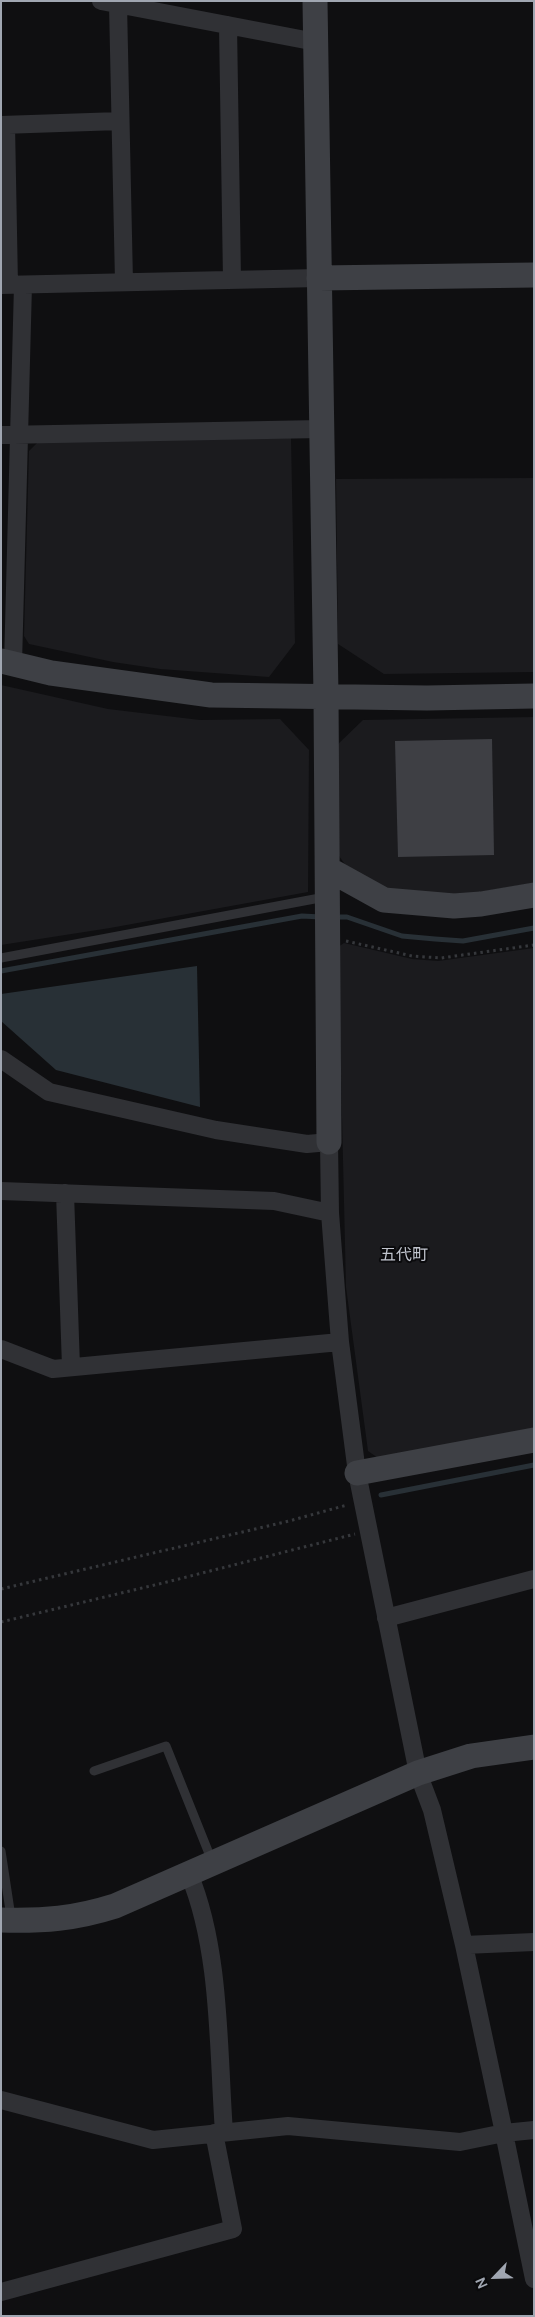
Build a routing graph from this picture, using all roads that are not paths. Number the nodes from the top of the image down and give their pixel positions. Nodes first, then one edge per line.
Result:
1 (315, 1) edge
2 (109, 3) edge
3 (228, 25) junction
4 (316, 42) junction
5 (120, 121) junction
6 (4, 125) edge
7 (4, 224) edge
8 (534, 275) edge
9 (319, 278) junction
10 (232, 280) junction
11 (124, 282) junction
12 (11, 285) edge
13 (322, 429) junction
14 (10, 434) edge
15 (7, 662) edge
16 (326, 696) junction
17 (534, 696) edge
18 (328, 869) junction
19 (534, 895) edge
20 (328, 897) junction
21 (1, 958) edge
22 (1, 1059) edge
23 (329, 1142) junction
24 (1, 1191) edge
25 (65, 1193) junction
26 (330, 1213) junction
27 (340, 1342) junction
28 (1, 1349) edge
29 (71, 1367) junction
30 (534, 1440) edge
31 (357, 1473) junction
32 (534, 1579) edge
33 (386, 1618) junction
34 (534, 1747) edge
35 (94, 1771) dead end
36 (418, 1773) junction
37 (1, 1851) edge
38 (213, 1863) junction
39 (189, 1874) junction
40 (6, 1920) edge
41 (534, 1942) edge
42 (464, 1945) junction
43 (1, 2100) edge
44 (534, 2130) edge
45 (219, 2133) junction
46 (504, 2133) junction
47 (534, 2278) edge
48 (1, 2292) edge

1 - 4 street
2 - 3 street
2 - 5 street
3 - 4 street
3 - 10 street
4 - 9 street
5 - 6 street
5 - 11 street
6 - 7 street
7 - 12 street
8 - 9 street
9 - 10 street
9 - 13 street
10 - 11 street
11 - 12 street
12 - 14 street
13 - 14 street
13 - 16 street
14 - 15 street
15 - 16 street
16 - 17 street
16 - 18 street
18 - 19 street
18 - 20 street
20 - 21 lane
20 - 23 street
22 - 23 street
23 - 26 street
24 - 25 street
25 - 26 street
25 - 29 street
26 - 27 street
27 - 29 street
27 - 31 street
28 - 29 street
30 - 31 street
31 - 33 street
32 - 33 street
33 - 36 street
34 - 36 street
35 - 38 lane
36 - 38 street
36 - 42 street
37 - 40 lane
38 - 39 street
39 - 40 street
39 - 45 street
41 - 42 street
42 - 46 street
43 - 45 street
44 - 46 street
45 - 46 street
45 - 48 street
46 - 47 street

